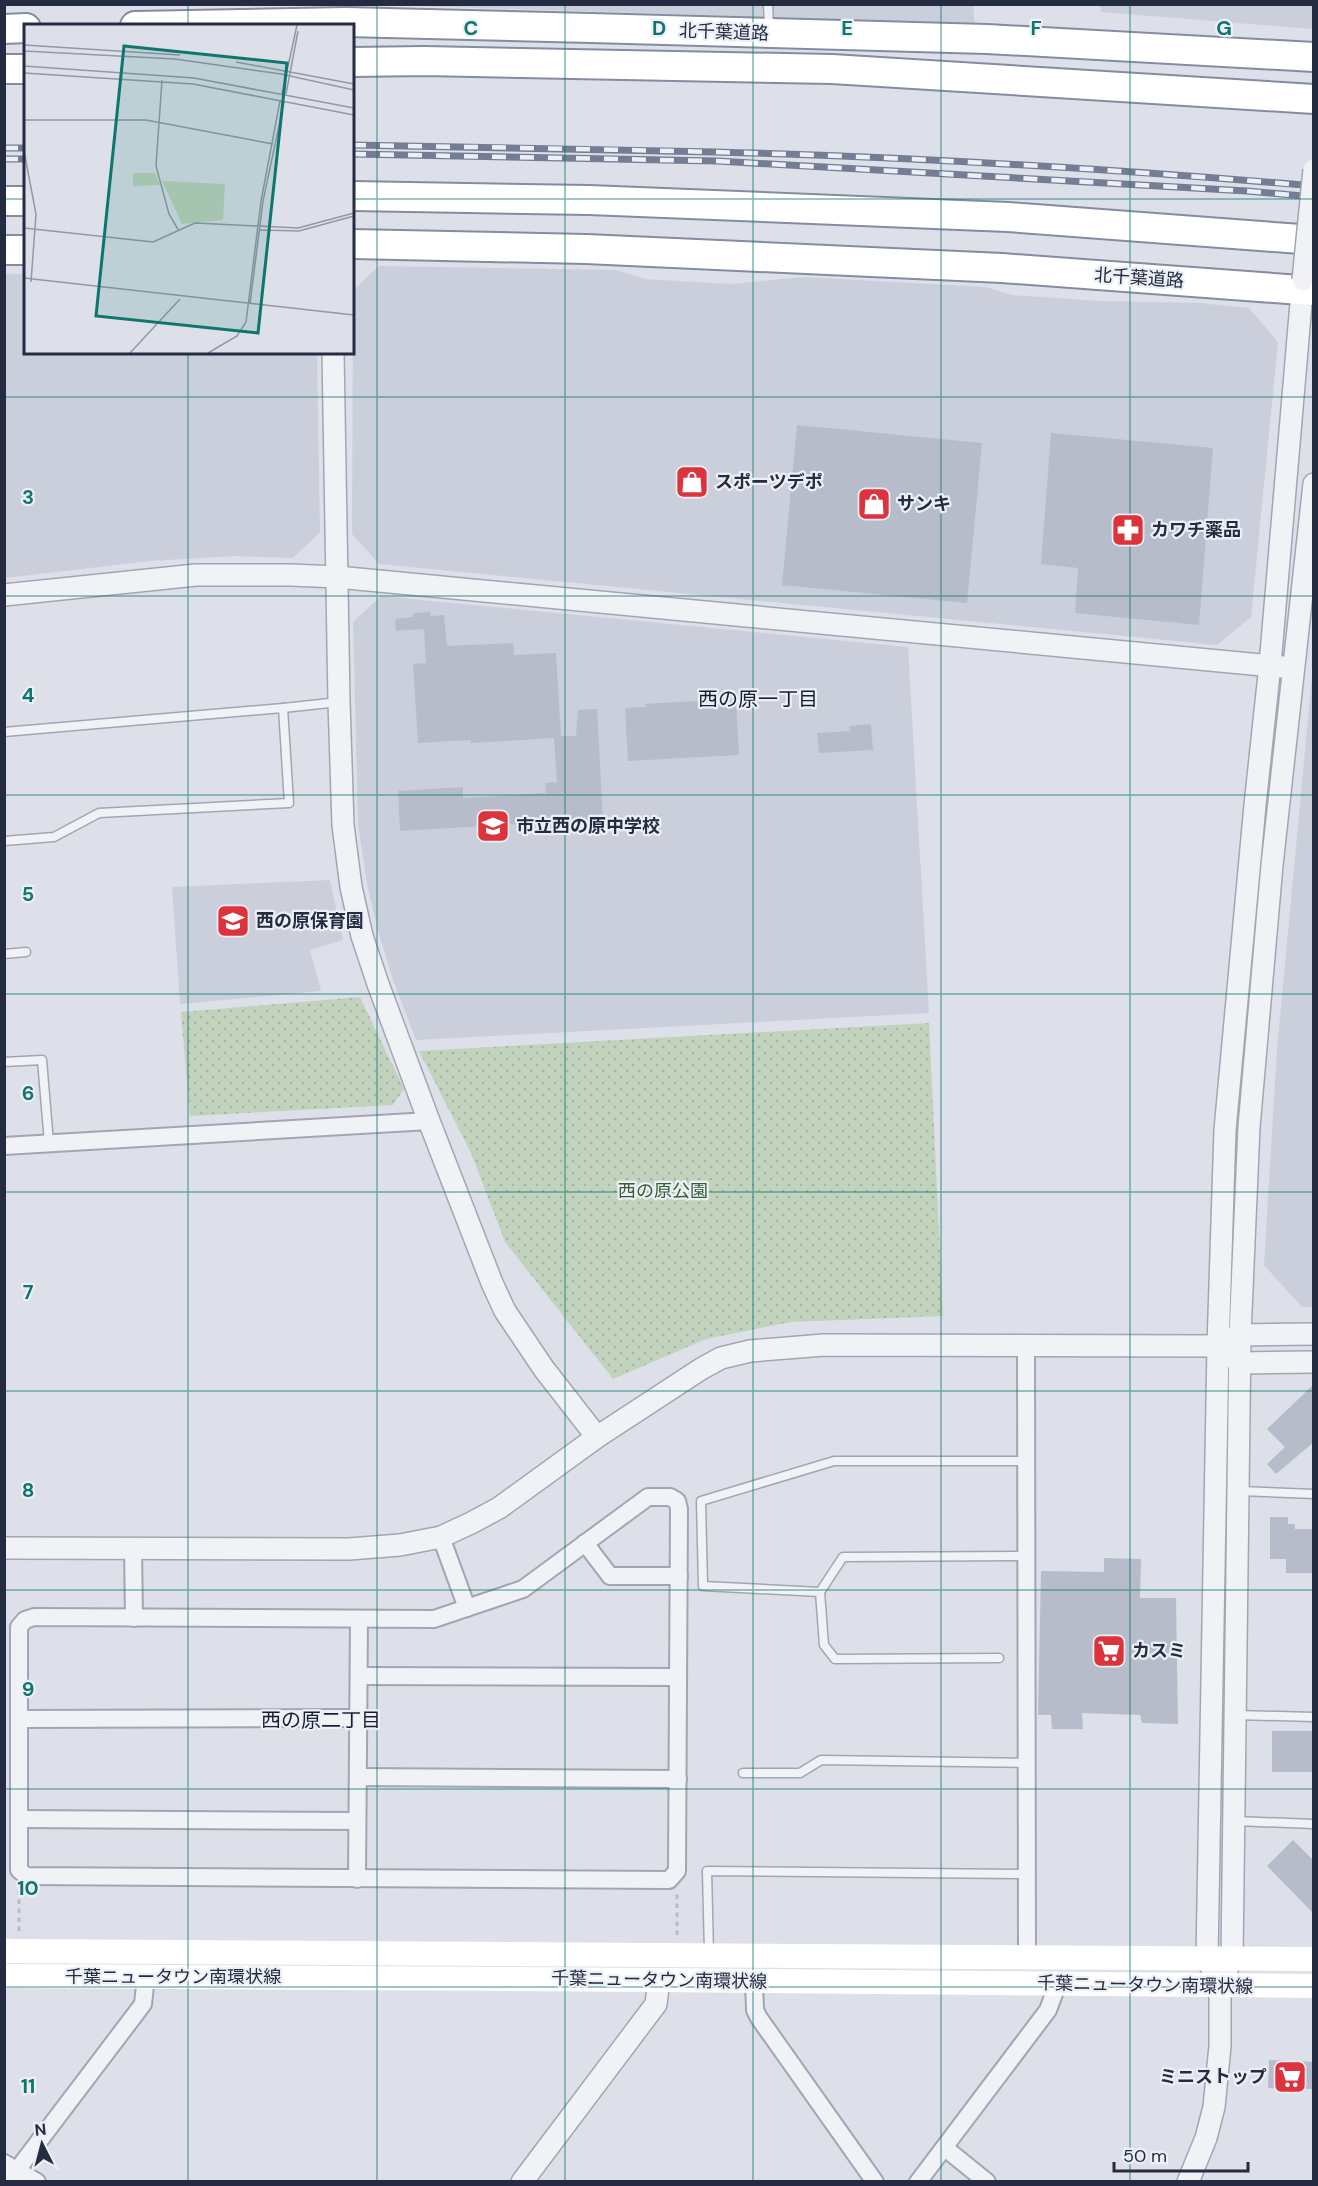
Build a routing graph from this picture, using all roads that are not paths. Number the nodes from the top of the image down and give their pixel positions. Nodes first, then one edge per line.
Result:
1 (768, 4) edge
2 (188, 24) edge
3 (24, 28) edge
4 (4, 29) edge
5 (770, 33) junction
6 (1314, 57) edge
7 (354, 62) edge
8 (4, 69) edge
9 (24, 69) edge
10 (1314, 99) edge
11 (1314, 171) edge
12 (354, 196) edge
13 (4, 201) edge
14 (24, 201) edge
15 (1314, 240) edge
16 (354, 244) edge
17 (4, 250) edge
18 (24, 250) edge
19 (1306, 287) edge
20 (333, 354) edge
21 (1314, 484) edge
22 (337, 577) junction
23 (4, 595) edge
24 (1270, 665) junction
25 (1294, 668) junction
26 (339, 702) junction
27 (283, 708) junction
28 (4, 732) edge
29 (4, 841) edge
30 (26, 952) dead end
31 (4, 954) edge
32 (4, 1062) edge
33 (429, 1121) junction
34 (49, 1143) junction
35 (4, 1146) edge
36 (1314, 1334) edge
37 (1240, 1335) junction
38 (1026, 1346) junction
39 (1218, 1346) junction
40 (1314, 1362) edge
41 (1240, 1363) junction
42 (597, 1437) junction
43 (1026, 1461) junction
44 (1238, 1491) junction
45 (1314, 1494) edge
46 (441, 1537) junction
47 (585, 1543) junction
48 (4, 1548) edge
49 (133, 1548) junction
50 (1027, 1556) junction
51 (679, 1576) junction
52 (819, 1592) junction
53 (467, 1608) junction
54 (134, 1618) junction
55 (359, 1620) junction
56 (999, 1658) dead end
57 (359, 1676) junction
58 (678, 1677) junction
59 (1235, 1715) junction
60 (1314, 1717) edge
61 (358, 1718) junction
62 (19, 1719) junction
63 (1027, 1763) junction
64 (743, 1773) dead end
65 (358, 1777) junction
66 (678, 1779) junction
67 (19, 1819) junction
68 (357, 1821) junction
69 (1234, 1821) junction
70 (1314, 1824) edge
71 (1027, 1874) junction
72 (357, 1879) junction
73 (12, 1951) edge
74 (709, 1956) junction
75 (1027, 1958) junction
76 (1207, 1958) junction
77 (1232, 1958) junction
78 (1314, 1959) edge
79 (4, 1976) edge
80 (146, 1977) junction
81 (659, 1980) junction
82 (754, 1981) junction
83 (1058, 1983) junction
84 (1220, 1986) junction
85 (1314, 1986) edge
86 (945, 2148) junction
87 (10, 2172) edge
88 (38, 2181) edge
89 (522, 2181) edge
90 (875, 2181) edge
91 (918, 2181) edge
92 (987, 2181) edge
93 (1188, 2181) edge

1 - 5 lane
2 - 5 highway, 北千葉道路
3 - 4 highway
5 - 6 highway, 北千葉道路
7 - 10 highway, 北千葉道路
8 - 9 highway
11 - 19 street, bridge
12 - 15 highway
13 - 14 highway
16 - 19 highway, 北千葉道路
17 - 18 highway
19 - 24 street
20 - 22 street
21 - 25 street
22 - 23 street
22 - 24 street
22 - 26 street
24 - 25 street
24 - 39 street
25 - 37 street
26 - 27 lane
26 - 33 street
27 - 28 lane
27 - 29 lane
30 - 31 lane
32 - 34 lane
33 - 34 street
33 - 42 street
34 - 35 street
36 - 37 street
37 - 39 street
37 - 41 street
38 - 39 street
38 - 42 street
38 - 43 street
39 - 41 street
39 - 76 street
40 - 41 street
41 - 44 street
42 - 46 street
43 - 50 street
43 - 52 lane
44 - 45 lane
44 - 59 street
46 - 49 street
46 - 53 street
47 - 51 street
47 - 51 street
47 - 53 street
48 - 49 street
49 - 54 street
50 - 52 lane
50 - 63 street
51 - 58 street
52 - 56 lane
53 - 55 street
54 - 55 street
54 - 62 street
55 - 57 street
57 - 58 street
57 - 61 street
58 - 66 street
59 - 60 lane
59 - 69 street
61 - 62 street
61 - 65 street
62 - 67 street
63 - 64 lane
63 - 71 street
65 - 66 street
65 - 68 street
66 - 72 street
67 - 68 street
67 - 72 street
68 - 72 street
69 - 70 lane
69 - 77 street
71 - 74 lane
71 - 75 street
73 - 74 main road, 千葉ニュータウン南環状線
74 - 75 main road, 千葉ニュータウン南環状線
75 - 76 main road, 千葉ニュータウン南環状線
76 - 77 main road, 千葉ニュータウン南環状線
76 - 84 street
77 - 78 main road, 千葉ニュータウン南環状線
77 - 84 street
79 - 80 main road, 千葉ニュータウン南環状線
80 - 81 main road, 千葉ニュータウン南環状線
80 - 87 street
81 - 82 main road, 千葉ニュータウン南環状線
81 - 89 street
82 - 83 main road, 千葉ニュータウン南環状線
82 - 90 street
83 - 84 main road, 千葉ニュータウン南環状線
83 - 86 street
84 - 85 main road, 千葉ニュータウン南環状線
84 - 93 street
86 - 91 street
86 - 92 street
87 - 88 street

